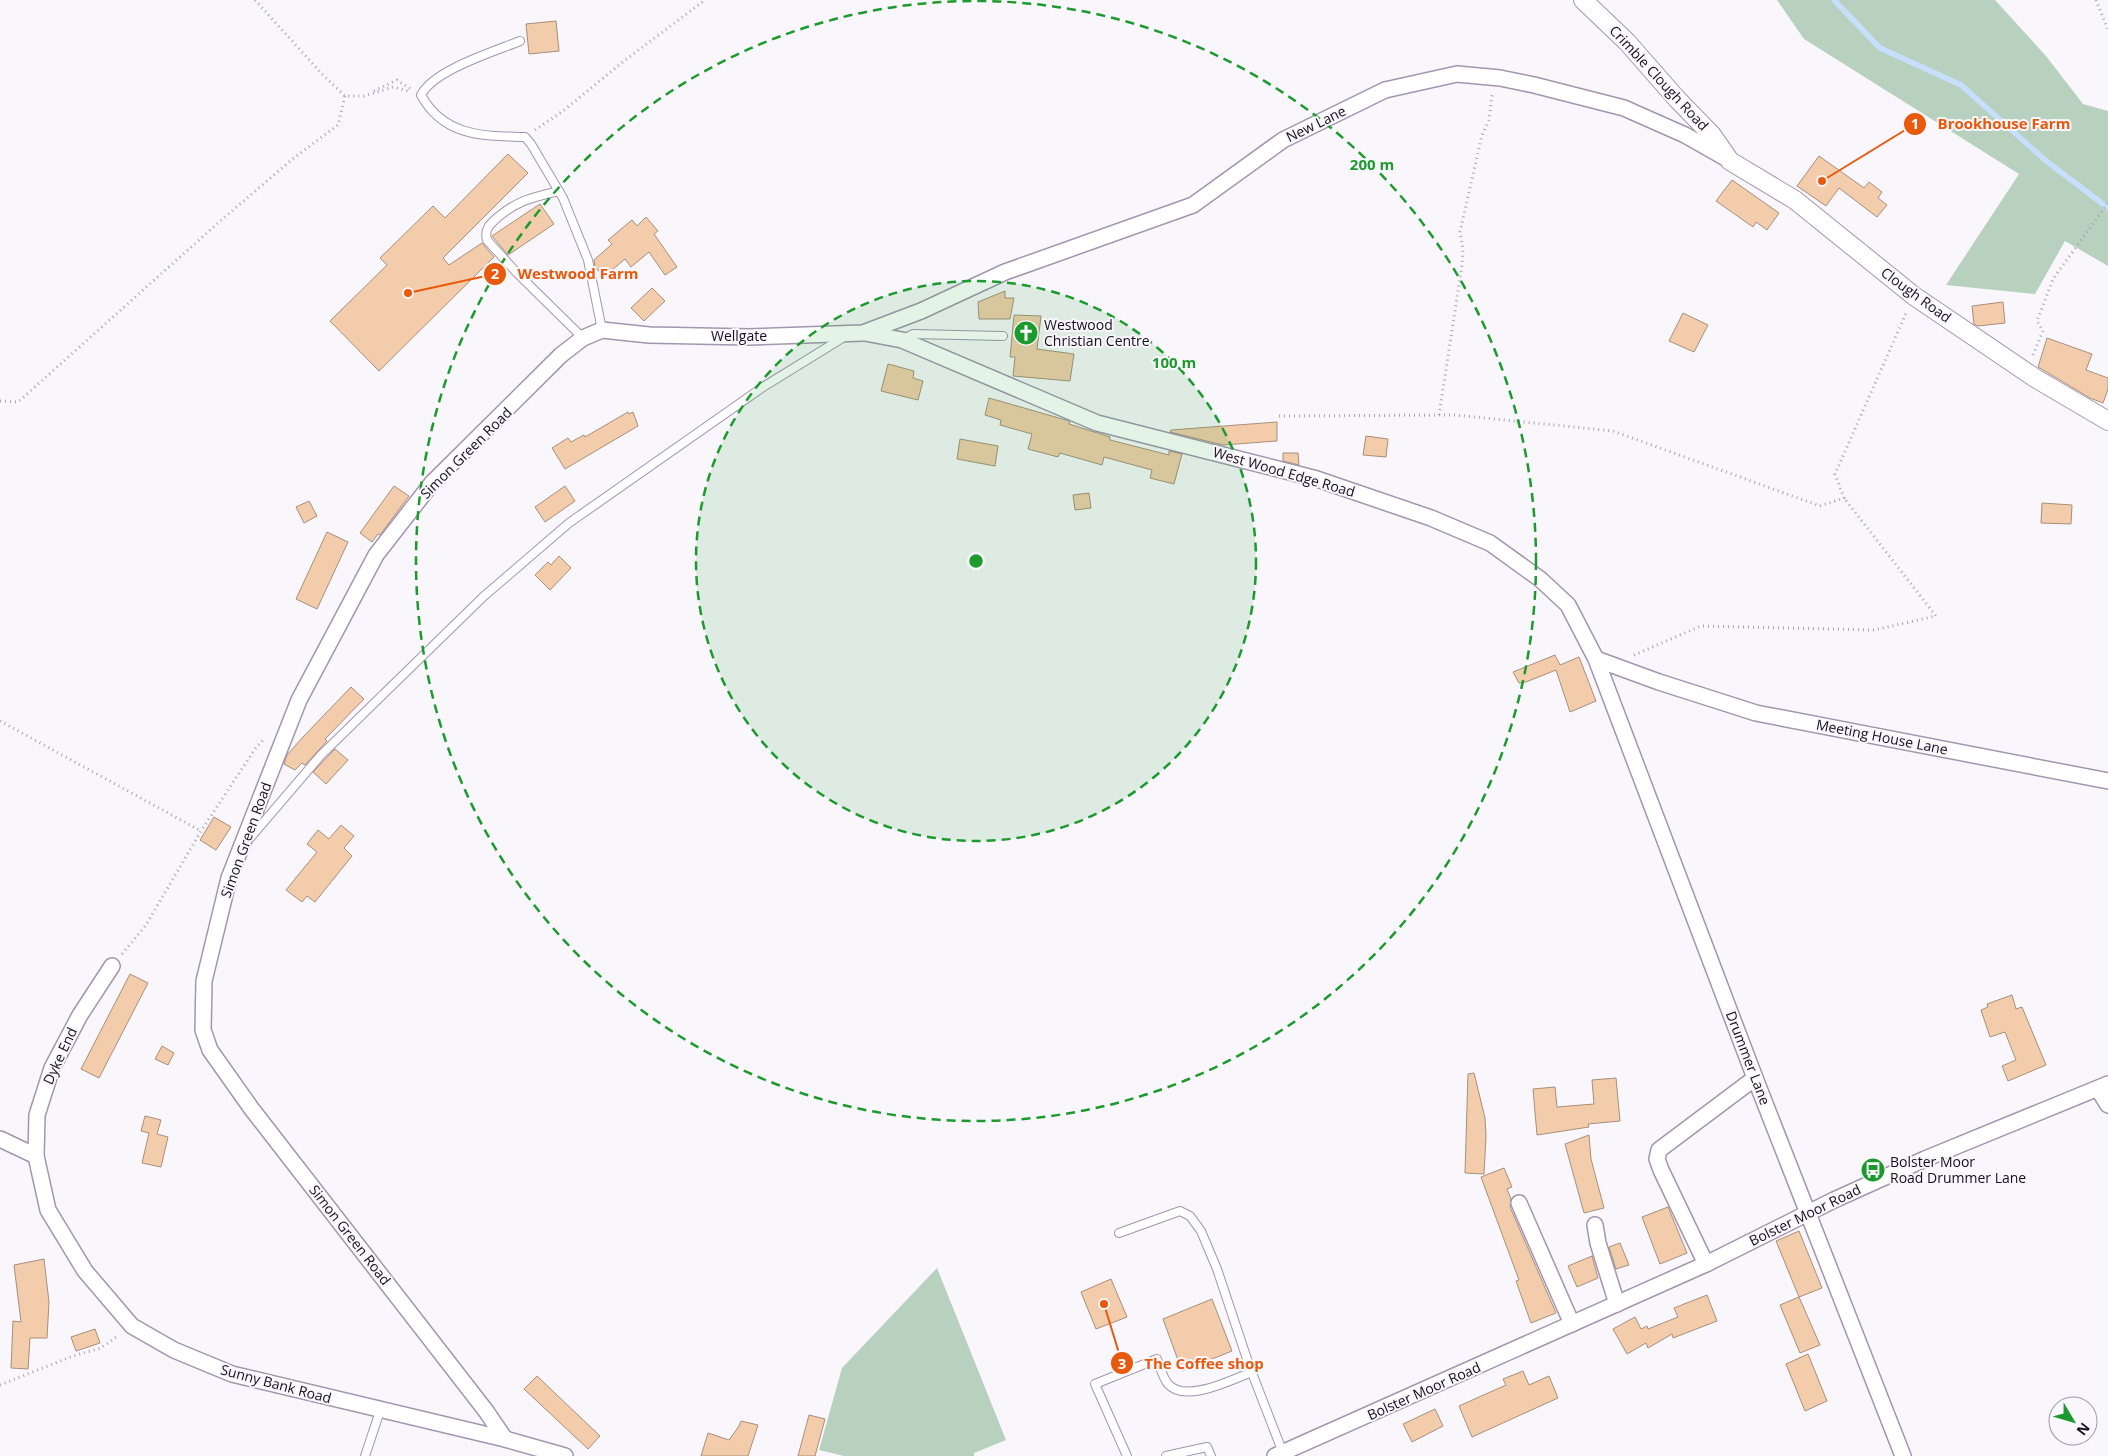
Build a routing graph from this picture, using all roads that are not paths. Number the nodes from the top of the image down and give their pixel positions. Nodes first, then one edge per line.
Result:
1 (1583, 0) edge
2 (520, 40) dead end
3 (1730, 161) junction
4 (559, 191) junction
5 (921, 311) joint
6 (602, 330) junction
7 (856, 333) junction
8 (1002, 336) dead end
9 (583, 338) junction
10 (902, 340) junction
11 (561, 356) joint
12 (2108, 421) edge
13 (1596, 659) junction
14 (2108, 781) edge
15 (240, 850) junction
16 (112, 966) road end
17 (1756, 1078) junction
18 (2103, 1086) edge
19 (2108, 1105) edge
20 (0, 1139) edge
21 (36, 1156) junction
22 (1519, 1203) dead end
23 (1809, 1214) junction
24 (1595, 1226) dead end
25 (1119, 1233) dead end
26 (1706, 1264) junction
27 (1617, 1304) junction
28 (1572, 1324) junction
29 (1252, 1372) junction
30 (380, 1411) junction
31 (505, 1439) junction
32 (1279, 1454) edge
33 (365, 1456) edge
34 (565, 1456) edge
35 (1126, 1456) edge
36 (1166, 1456) edge
37 (1211, 1456) edge
38 (1904, 1456) edge

1 - 3 street, Crimble Clough Road
2 - 4 lane
3 - 5 street, New Lane
3 - 12 street, Clough Road
4 - 6 lane
4 - 9 lane
5 - 7 street, Wellgate
6 - 7 street, Wellgate
6 - 9 street, Wellgate
7 - 10 street, West Wood Edge Road
7 - 15 lane
8 - 10 lane
9 - 11 street, Wellgate
10 - 13 street, West Wood Edge Road
11 - 15 street, Simon Green Road
13 - 14 street, Meeting House Lane
13 - 17 street, Drummer Lane
15 - 31 street, Simon Green Road
16 - 21 street, Dyke End
17 - 23 street, Drummer Lane
17 - 26 street
18 - 19 street, Bolster Moor Road
18 - 23 street, Bolster Moor Road
20 - 21 street
21 - 30 street, Sunny Bank Road
22 - 28 street
23 - 26 street, Bolster Moor Road
23 - 38 street, Drummer Lane
24 - 27 street
25 - 29 lane
26 - 27 street, Bolster Moor Road
27 - 28 street, Bolster Moor Road
28 - 32 street, Bolster Moor Road
29 - 32 lane
29 - 35 lane
30 - 31 street, Sunny Bank Road
30 - 33 lane
31 - 34 street, Sunny Bank Road
36 - 37 lane

